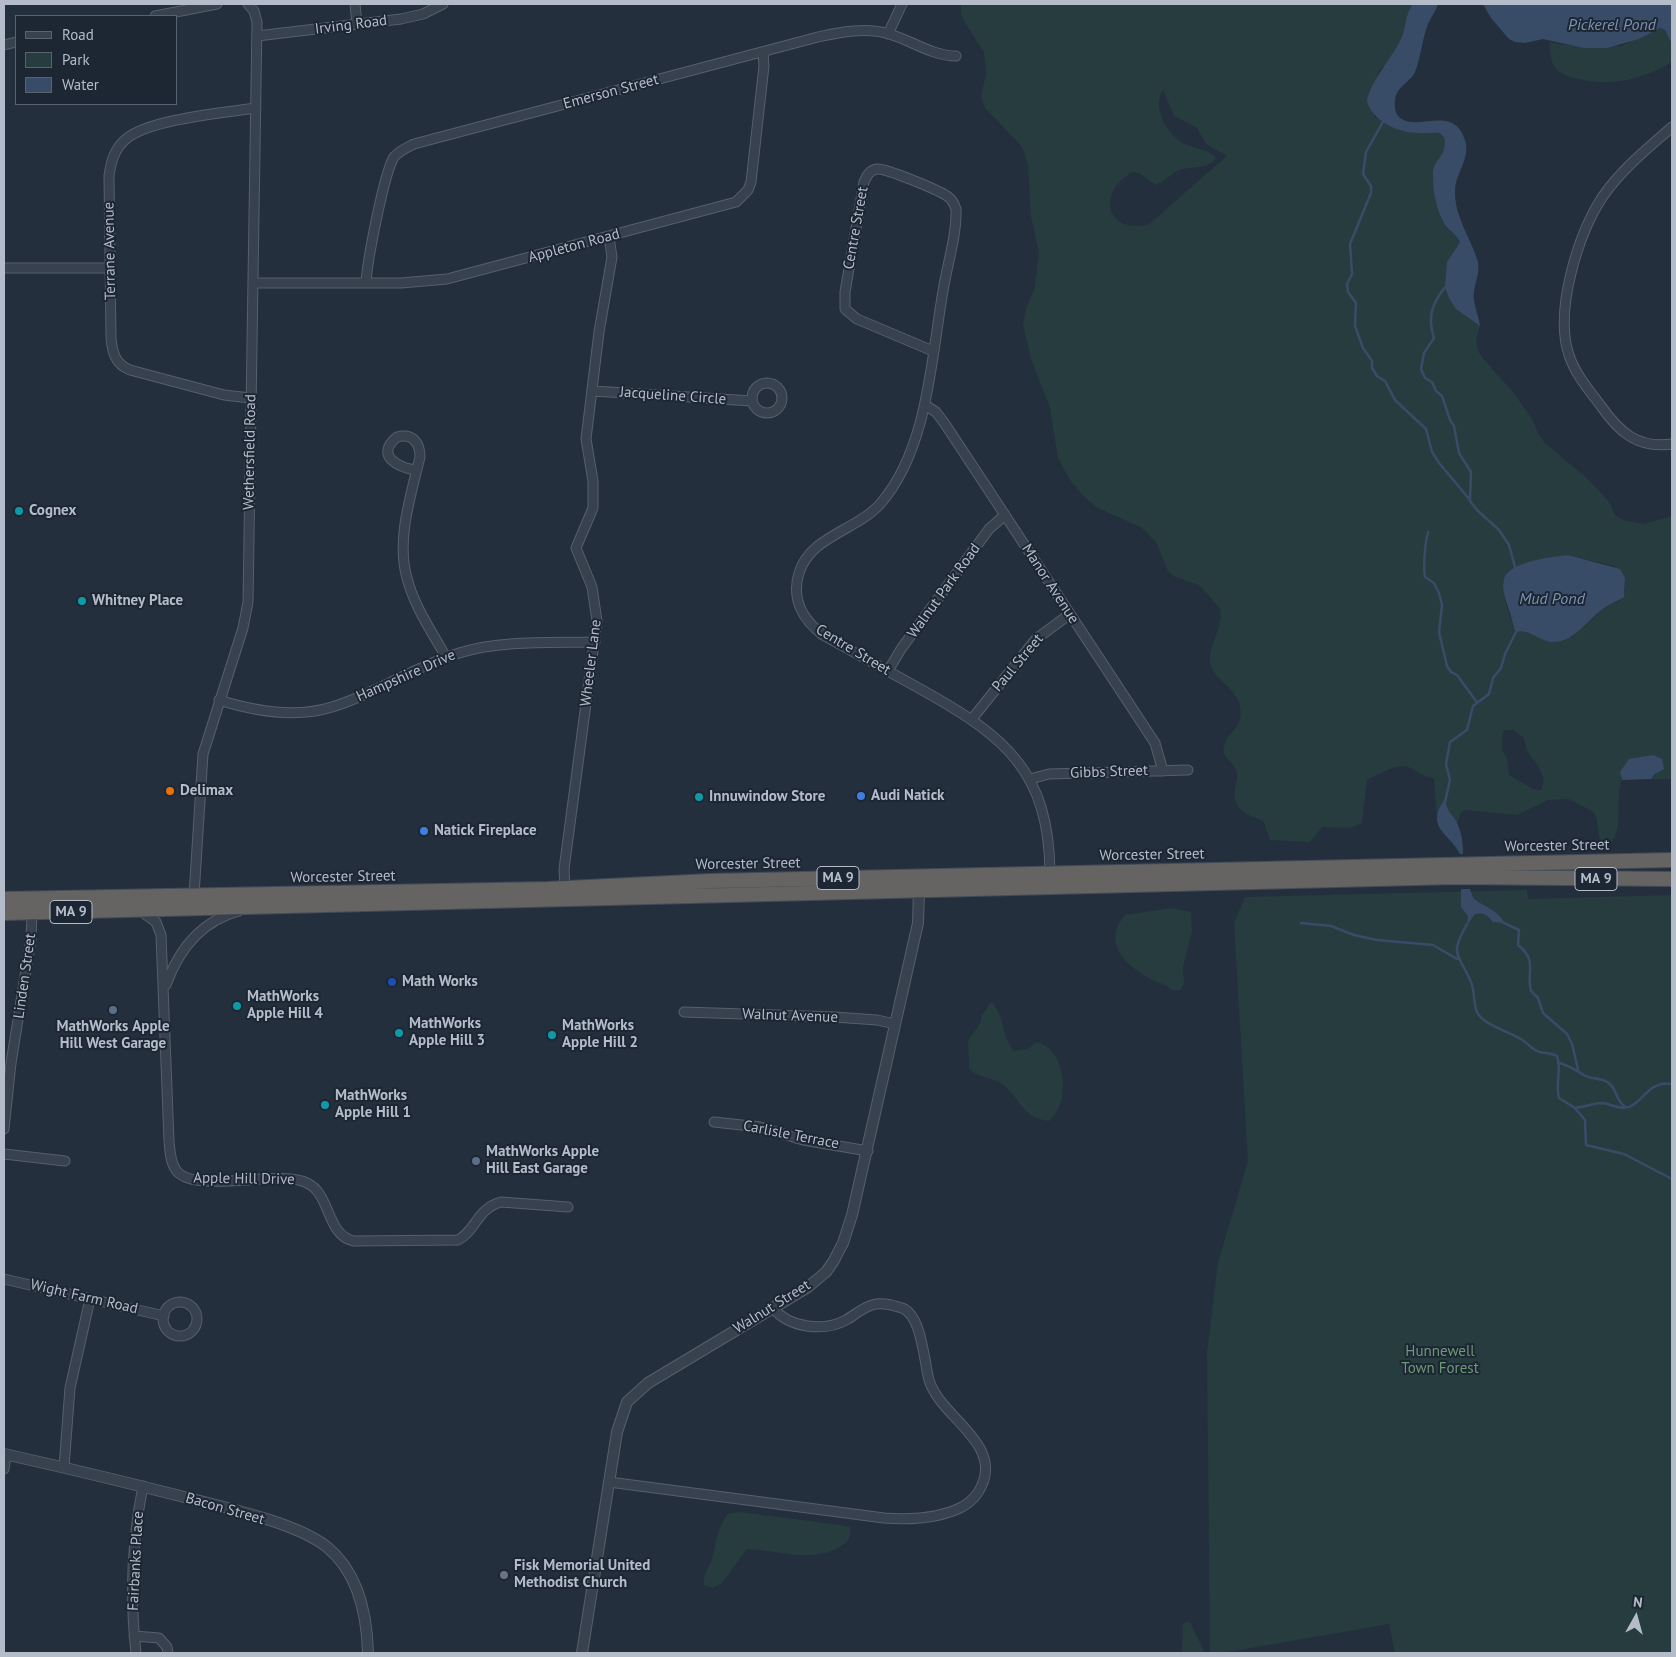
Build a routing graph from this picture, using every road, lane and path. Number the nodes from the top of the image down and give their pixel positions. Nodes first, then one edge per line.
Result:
1 (217, 4) edge
2 (248, 4) edge
3 (355, 4) edge
4 (443, 4) edge
5 (902, 4) edge
6 (160, 15) edge
7 (357, 24) junction
8 (888, 34) junction
9 (257, 36) junction
10 (763, 52) junction
11 (956, 56) dead end
12 (256, 108) junction
13 (1672, 127) edge
14 (609, 237) junction
15 (4, 268) edge
16 (110, 268) junction
17 (253, 283) junction
18 (366, 283) junction
19 (933, 351) junction
20 (593, 391) junction
21 (250, 398) junction
22 (752, 400) dead end
23 (925, 405) junction
24 (1672, 444) edge
25 (417, 470) dead end
26 (1005, 515) junction
27 (1070, 614) junction
28 (595, 642) junction
29 (446, 657) junction
30 (888, 671) junction
31 (220, 700) junction
32 (972, 719) junction
33 (1188, 770) dead end
34 (1163, 771) junction
35 (1030, 779) junction
36 (1672, 860) edge
37 (1050, 873) junction
38 (1672, 879) edge
39 (565, 888) junction
40 (919, 890) junction
41 (194, 895) junction
42 (4, 899) edge
43 (256, 908) junction
44 (138, 910) junction
45 (32, 912) junction
46 (4, 913) edge
47 (164, 990) junction
48 (684, 1012) dead end
49 (896, 1024) junction
50 (714, 1122) dead end
51 (4, 1129) edge
52 (868, 1151) junction
53 (4, 1154) edge
54 (65, 1161) dead end
55 (568, 1207) dead end
56 (4, 1279) edge
57 (90, 1299) junction
58 (773, 1308) junction
59 (164, 1316) dead end
60 (5, 1454) edge
61 (64, 1467) junction
62 (4, 1469) edge
63 (609, 1482) junction
64 (143, 1486) junction
65 (134, 1636) junction
66 (136, 1653) edge
67 (168, 1653) edge
68 (368, 1653) edge
69 (582, 1653) edge

1 - 6 street
2 - 9 street, Wethersfield Road
3 - 7 street
4 - 7 street, Irving Road
5 - 8 street
7 - 9 street, Irving Road
8 - 10 street, Emerson Street
8 - 11 street, Emerson Street
9 - 12 street, Wethersfield Road
10 - 14 street, Appleton Road
10 - 18 street, Emerson Street
12 - 16 street, Terrane Avenue
12 - 17 street, Wethersfield Road
13 - 24 street
14 - 18 street, Appleton Road
14 - 20 street, Wheeler Lane
15 - 16 street
16 - 21 street, Terrane Avenue
17 - 18 street, Appleton Road
17 - 21 street, Wethersfield Road
19 - 19 street, Centre Street
19 - 23 street, Centre Street
20 - 22 street, Jacqueline Circle
20 - 28 street, Wheeler Lane
21 - 31 street, Wethersfield Road
23 - 26 street, Manor Avenue
23 - 30 street, Centre Street
25 - 29 street
26 - 27 street, Manor Avenue
26 - 30 street, Walnut Park Road
27 - 32 street, Paul Street
27 - 34 street, Manor Avenue
28 - 29 street, Hampshire Drive
28 - 39 street, Wheeler Lane
29 - 31 street, Hampshire Drive
30 - 32 street, Centre Street
31 - 41 street, Wethersfield Road
32 - 35 street, Centre Street
33 - 34 street, Gibbs Street
34 - 35 street, Gibbs Street
35 - 37 street, Centre Street
36 - 37 highway, Worcester Street / MA 9
37 - 39 highway, Worcester Street / MA 9
38 - 40 highway, Worcester Street / MA 9
39 - 41 highway, Worcester Street / MA 9
40 - 43 highway, Worcester Street / MA 9
40 - 49 street, Walnut Street
41 - 42 highway, Worcester Street / MA 9
43 - 44 highway, Worcester Street / MA 9
43 - 47 street, Apple Hill Drive
44 - 45 highway, Worcester Street / MA 9
44 - 47 street, Apple Hill Drive
45 - 46 highway, Worcester Street / MA 9
45 - 51 street, Linden Street
47 - 55 street, Apple Hill Drive
48 - 49 street, Walnut Avenue
49 - 52 street, Walnut Street
50 - 52 street, Carlisle Terrace
52 - 58 street, Walnut Street
53 - 54 street
56 - 57 street, Wight Farm Road
57 - 59 street, Wight Farm Road
57 - 61 street
58 - 63 street, Walnut Street
58 - 63 street
60 - 61 street, Bacon Street
60 - 62 street
61 - 64 street, Bacon Street
63 - 69 street, Walnut Street
64 - 65 street, Fairbanks Place
64 - 68 street, Bacon Street
65 - 66 street, Fairbanks Place
65 - 67 street

